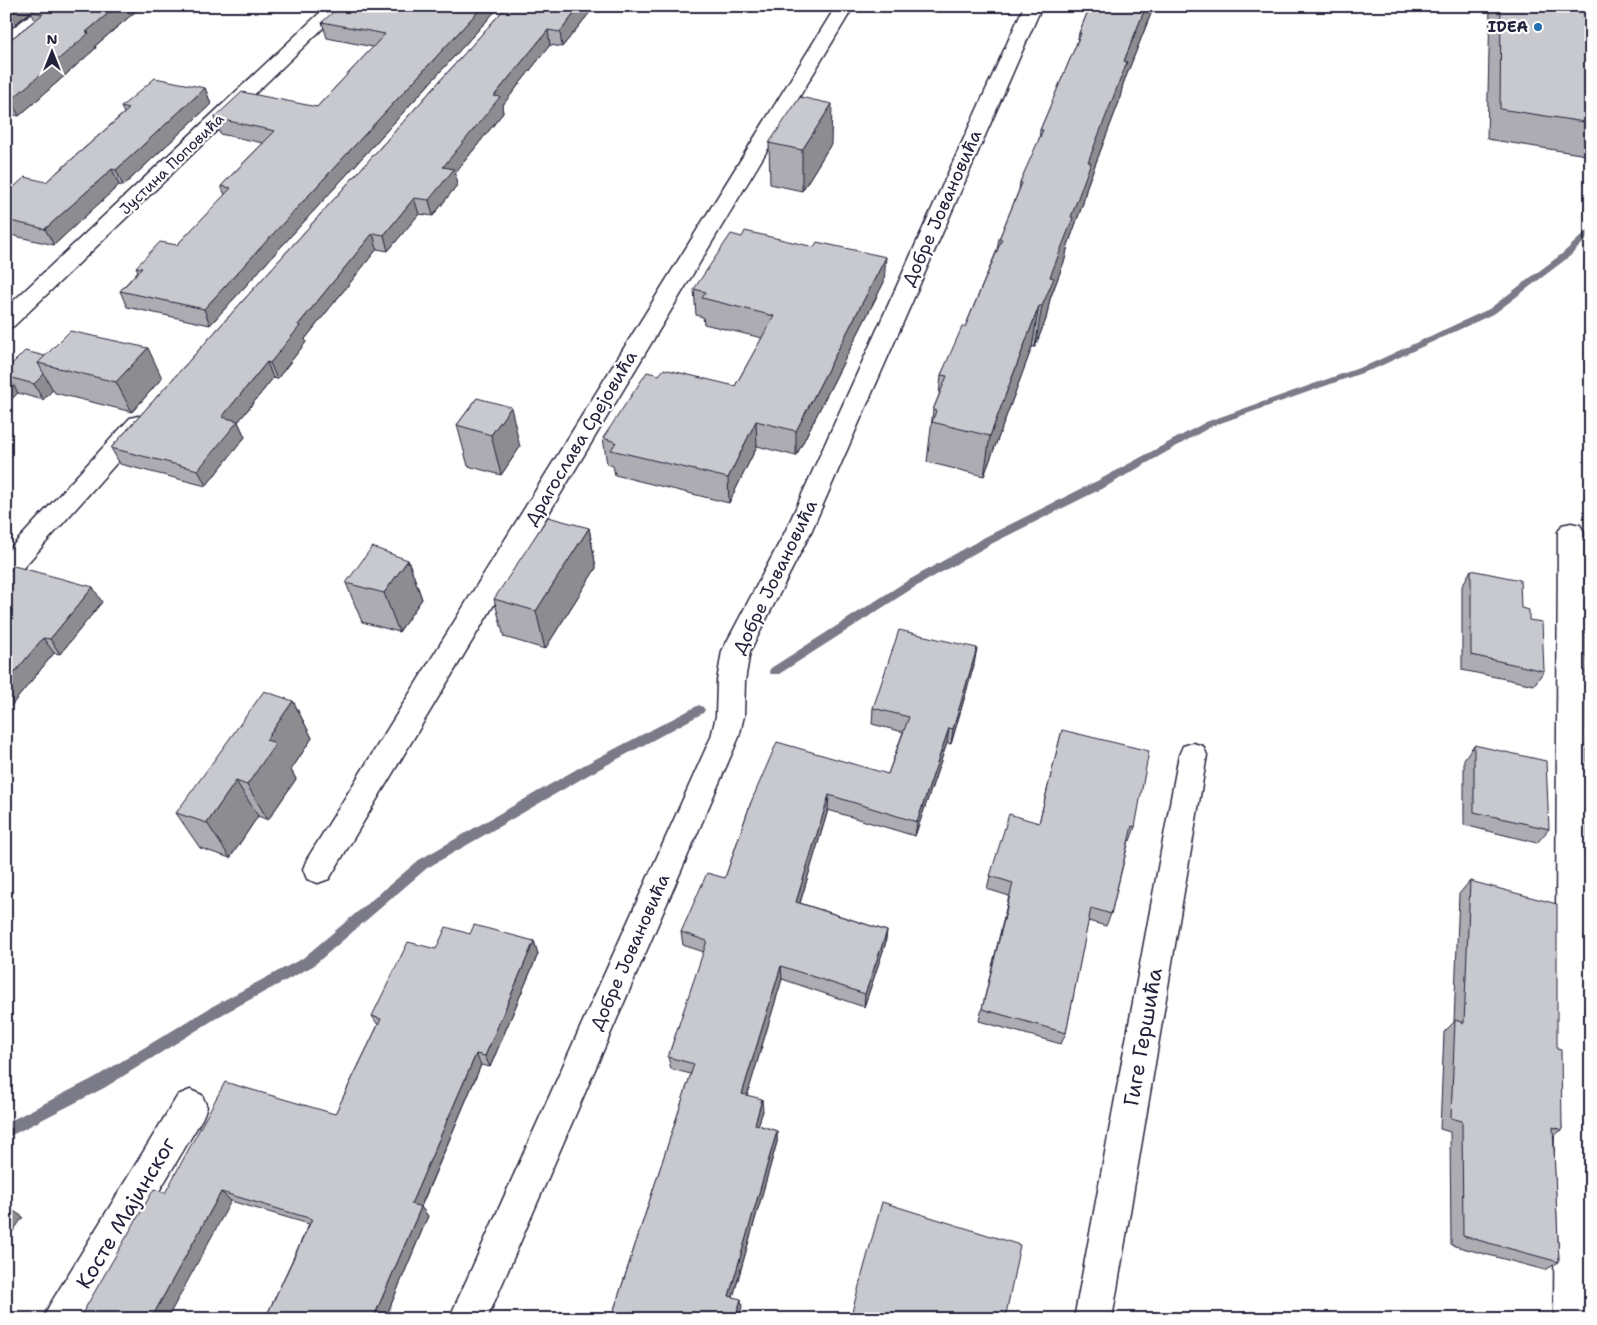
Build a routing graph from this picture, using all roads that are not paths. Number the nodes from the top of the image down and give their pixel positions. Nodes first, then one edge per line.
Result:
1 (53, 6) edge
2 (337, 6) edge
3 (845, 6) edge
4 (1032, 6) edge
5 (6, 42) edge
6 (6, 321) edge
7 (153, 407) edge
8 (1571, 532) dead end
9 (6, 570) edge
10 (1193, 755) dead end
11 (318, 869) dead end
12 (190, 1107) dead end
13 (62, 1319) edge
14 (468, 1319) edge
15 (1093, 1319) edge
16 (1573, 1319) edge

1 - 5 street
2 - 6 street, Јустина Поповића
3 - 11 street, Драгослава Срејовића
4 - 14 street, Добре Јовановића
7 - 9 street
8 - 16 street
10 - 15 street, Гиге Гершића
12 - 13 street, Косте Мајинског

